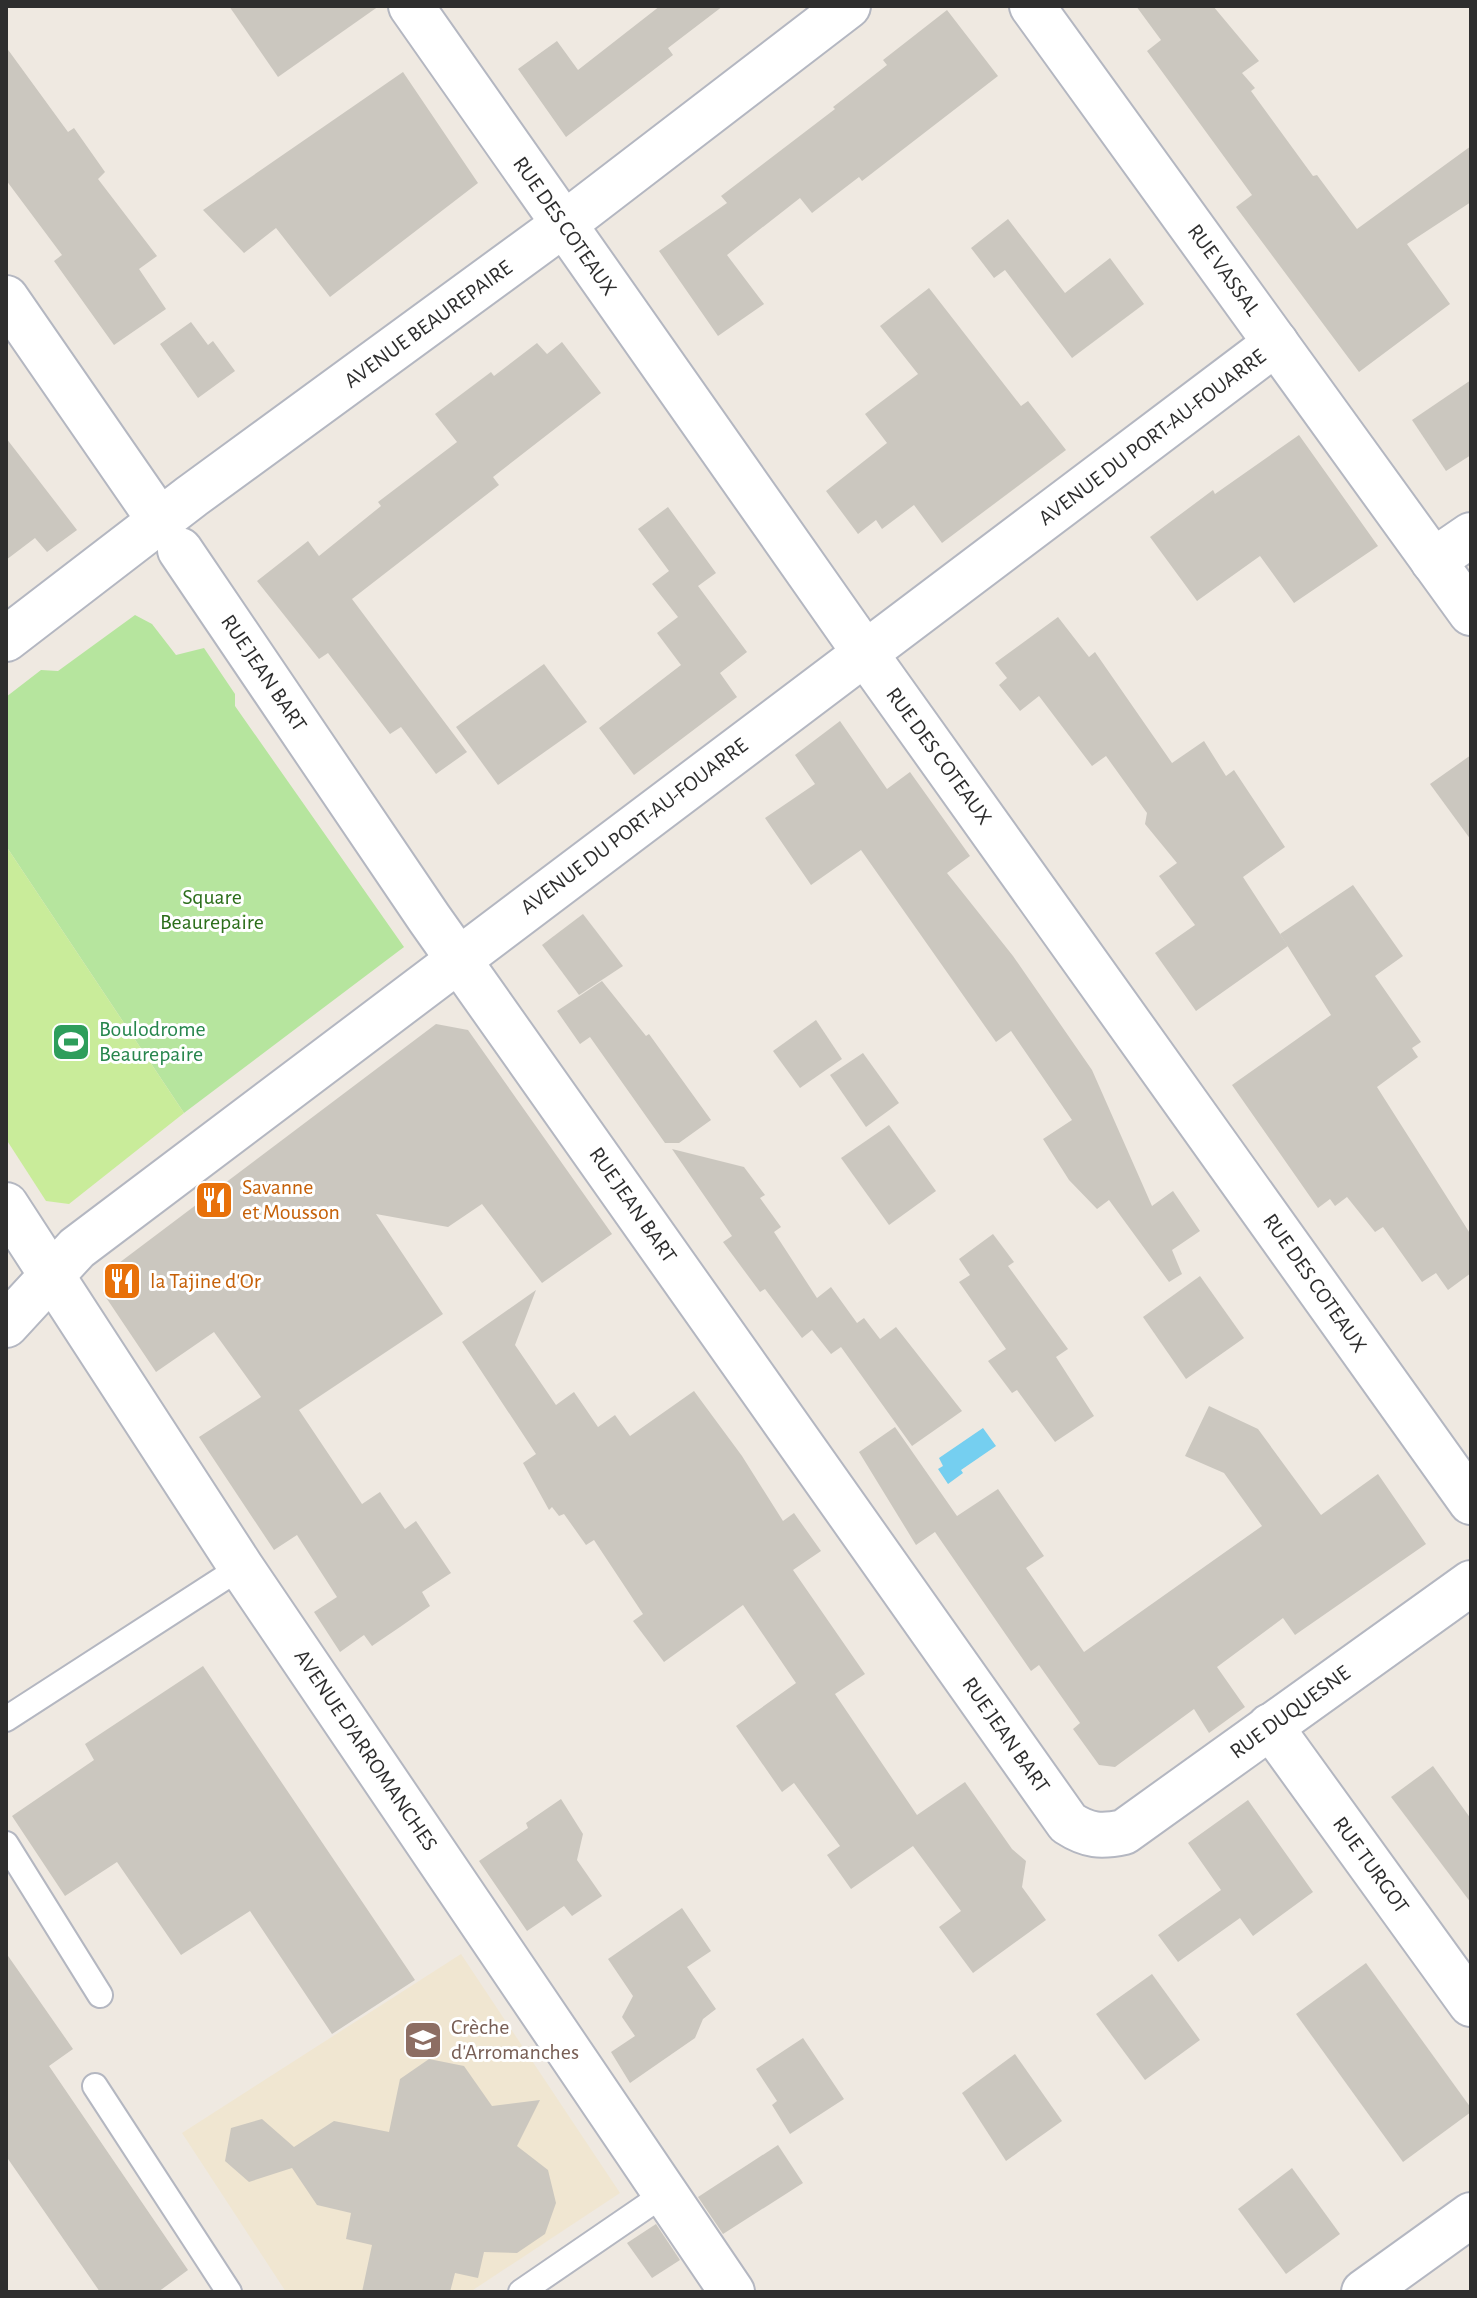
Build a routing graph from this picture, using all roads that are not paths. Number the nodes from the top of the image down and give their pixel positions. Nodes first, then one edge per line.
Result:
1 (411, 6) edge
2 (848, 6) edge
3 (1032, 6) edge
4 (564, 224) junction
5 (6, 298) edge
6 (1276, 343) junction
7 (170, 535) junction
8 (1471, 535) edge
9 (1433, 561) junction
10 (1471, 613) edge
11 (6, 639) edge
12 (865, 653) junction
13 (458, 958) junction
14 (6, 1205) edge
15 (52, 1272) junction
16 (6, 1325) edge
17 (1471, 1502) edge
18 (241, 1567) junction
19 (1471, 1583) edge
20 (6, 1719) edge
21 (1270, 1726) junction
22 (1106, 1836) joint
23 (6, 1844) edge
24 (100, 1995) dead end
25 (1471, 2004) edge
26 (95, 2086) dead end
27 (667, 2192) junction
28 (1471, 2215) edge
29 (229, 2292) edge
30 (521, 2292) edge
31 (732, 2292) edge
32 (1364, 2292) edge

1 - 4 street, RUE DES COTEAUX
2 - 4 street, AVENUE BEAUREPAIRE
3 - 6 street, RUE VASSAL
4 - 7 street, AVENUE BEAUREPAIRE
4 - 12 street, RUE DES COTEAUX
5 - 7 street, RUE JEAN BART
6 - 9 street, RUE VASSAL
6 - 12 street, AVENUE DU PORT-AU-FOUARRE
7 - 11 street, AVENUE BEAUREPAIRE
7 - 13 street, RUE JEAN BART
8 - 9 street
9 - 10 street, RUE VASSAL
12 - 13 street, AVENUE DU PORT-AU-FOUARRE
12 - 17 street, RUE DES COTEAUX
13 - 15 street, AVENUE DU PORT-AU-FOUARRE
13 - 22 street, RUE JEAN BART
14 - 15 street, AVENUE D'ARROMANCHES
15 - 16 street, AVENUE DU PORT-AU-FOUARRE
15 - 18 street, AVENUE D'ARROMANCHES
18 - 20 lane
18 - 27 street, AVENUE D'ARROMANCHES
19 - 21 street, RUE DUQUESNE
21 - 22 street, RUE DUQUESNE
21 - 25 street, RUE TURGOT
23 - 24 lane
26 - 29 lane
27 - 30 lane
27 - 31 street, AVENUE D'ARROMANCHES
28 - 32 street

